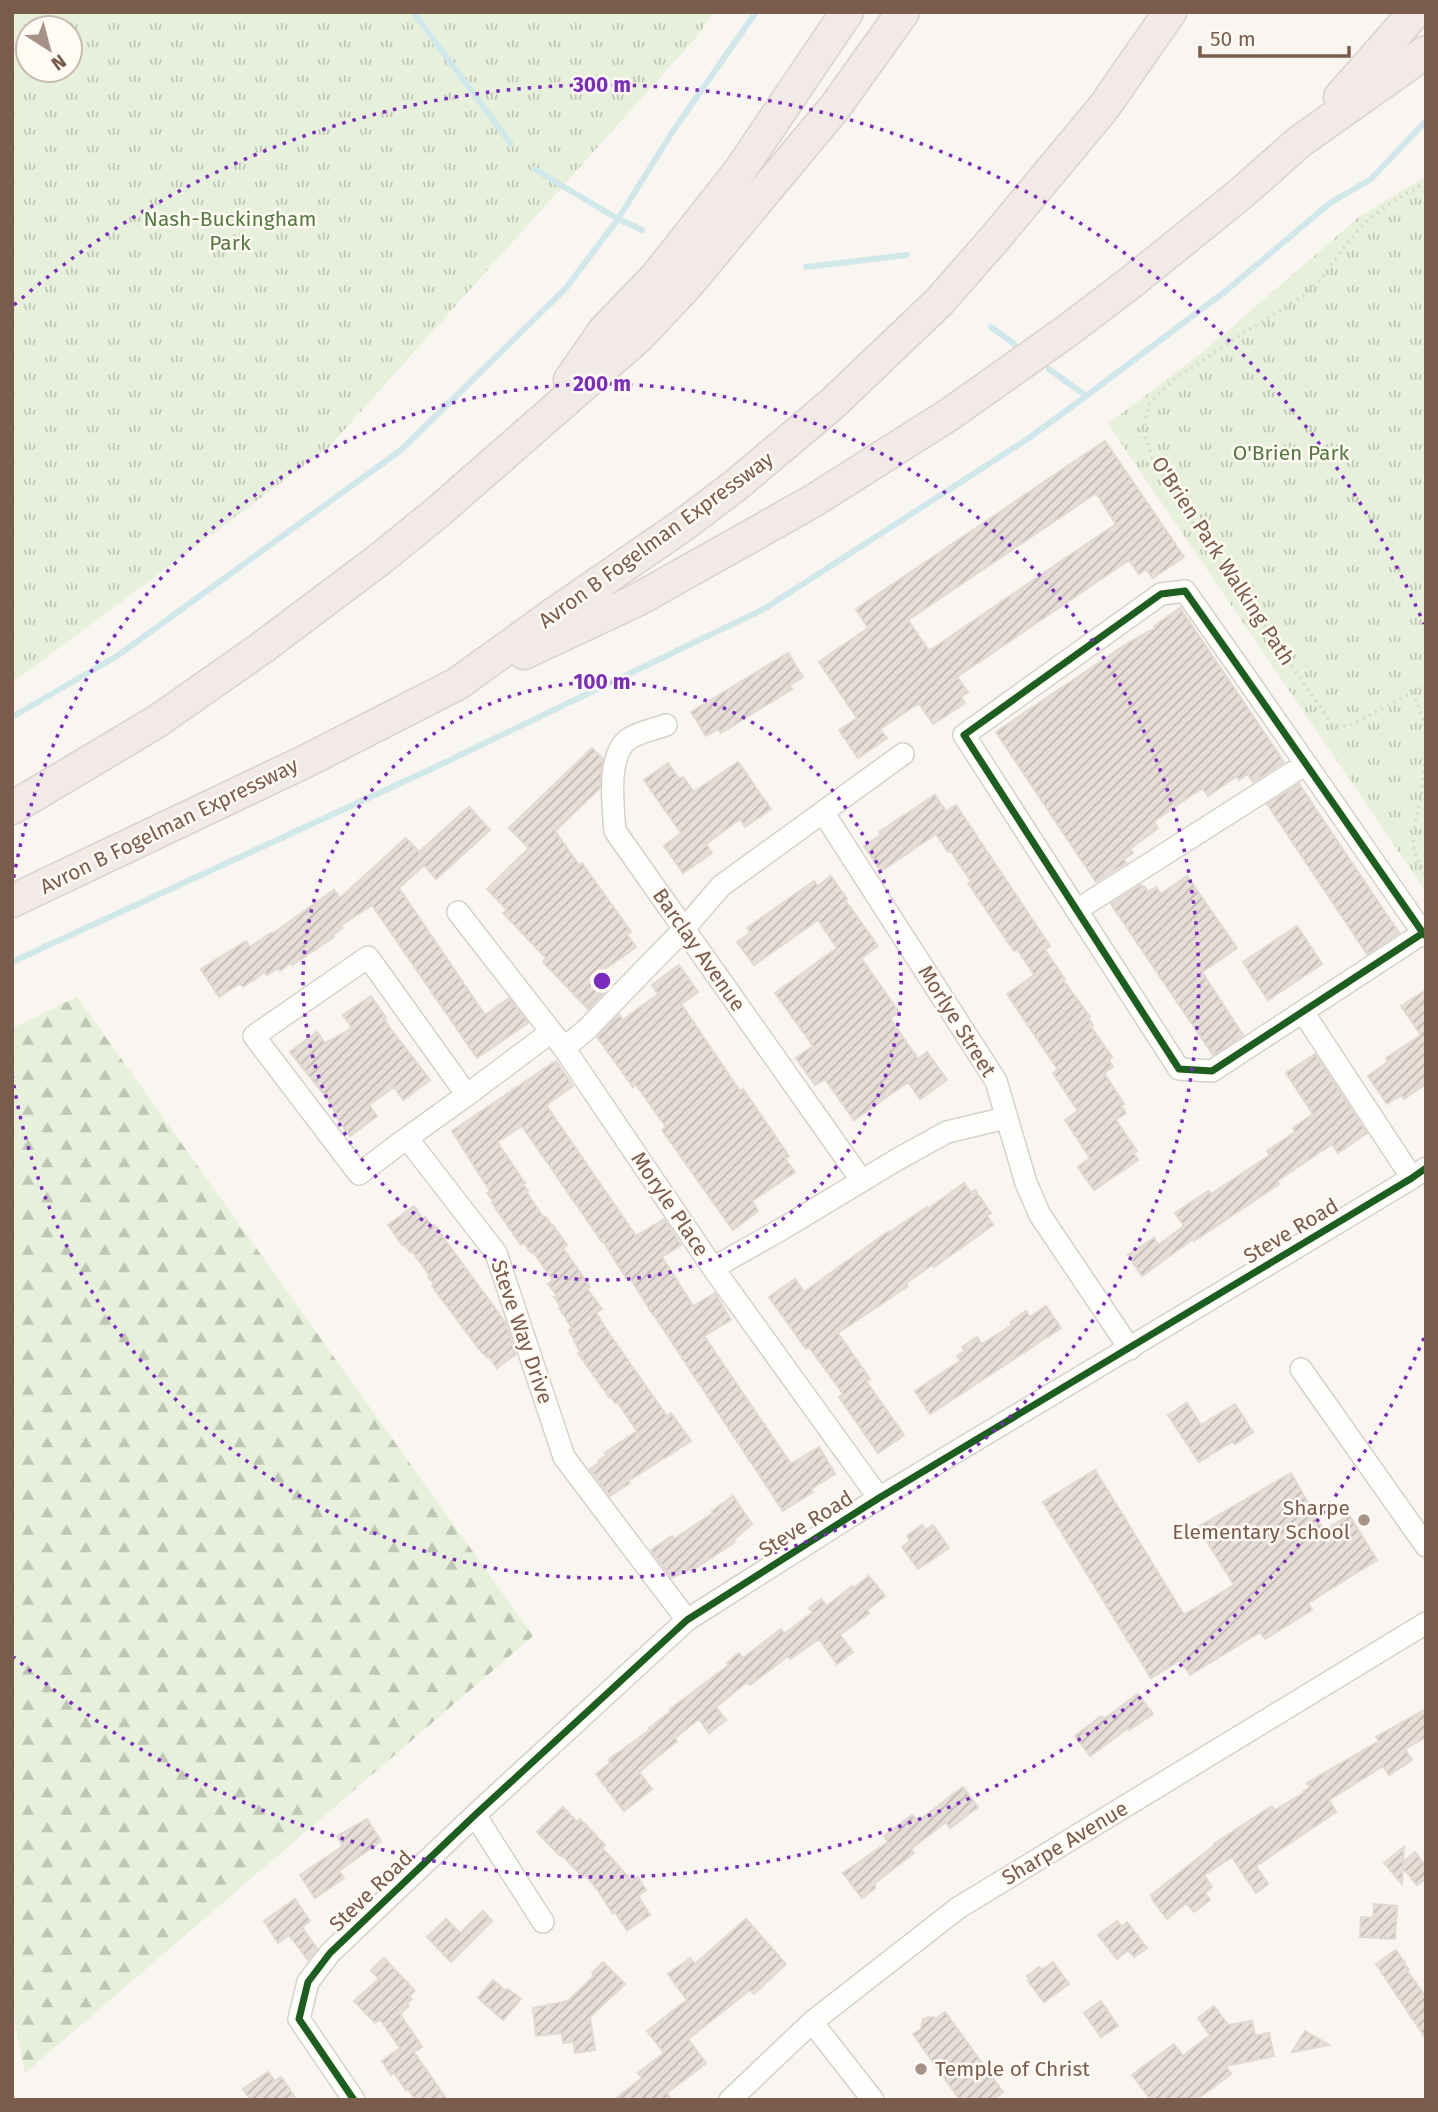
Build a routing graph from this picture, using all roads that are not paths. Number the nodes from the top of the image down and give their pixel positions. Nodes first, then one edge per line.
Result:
1 (847, 12) edge
2 (903, 12) edge
3 (1170, 12) edge
4 (1415, 12) edge
5 (1426, 52) edge
6 (1299, 142) junction
7 (543, 418) junction
8 (457, 684) junction
9 (666, 725) dead end
10 (903, 754) dead end
11 (1306, 764) junction
12 (12, 808) edge
13 (823, 812) junction
14 (12, 901) edge
15 (1077, 910) junction
16 (458, 912) dead end
17 (684, 929) junction
18 (1424, 934) edge
19 (1303, 1012) junction
20 (558, 1040) junction
21 (467, 1095) junction
22 (1006, 1118) junction
23 (407, 1139) junction
24 (1419, 1173) edge
25 (862, 1181) junction
26 (713, 1268) junction
27 (1130, 1349) junction
28 (1301, 1369) dead end
29 (879, 1498) junction
30 (1426, 1546) edge
31 (687, 1620) junction
32 (1426, 1623) edge
33 (475, 1815) junction
34 (543, 1922) dead end
35 (812, 2022) junction
36 (354, 2100) edge
37 (730, 2100) edge
38 (873, 2100) edge

1 - 7 highway
2 - 7 highway
3 - 8 highway, Avron B Fogelman Expressway
4 - 6 highway
5 - 6 highway
6 - 8 highway
7 - 12 highway
8 - 14 highway, Avron B Fogelman Expressway
9 - 17 street, Barclay Avenue
10 - 13 street
11 - 15 street
11 - 15 street
11 - 18 street
13 - 17 street
13 - 22 street, Morlye Street
15 - 19 street
16 - 20 street, Moryle Place
17 - 20 street
17 - 25 street, Barclay Avenue
18 - 19 street
19 - 24 street
20 - 21 street
20 - 26 street, Moryle Place
21 - 23 street
21 - 23 street
22 - 25 street
22 - 27 street, Morlye Street
23 - 31 street, Steve Way Drive
24 - 27 street, Steve Road
25 - 26 street
26 - 29 street, Moryle Place
27 - 29 street, Steve Road
28 - 30 street
29 - 31 street, Steve Road
31 - 33 street, Steve Road
32 - 35 street, Sharpe Avenue
33 - 34 street
33 - 36 street, Steve Road
35 - 37 street, Sharpe Avenue
35 - 38 street

